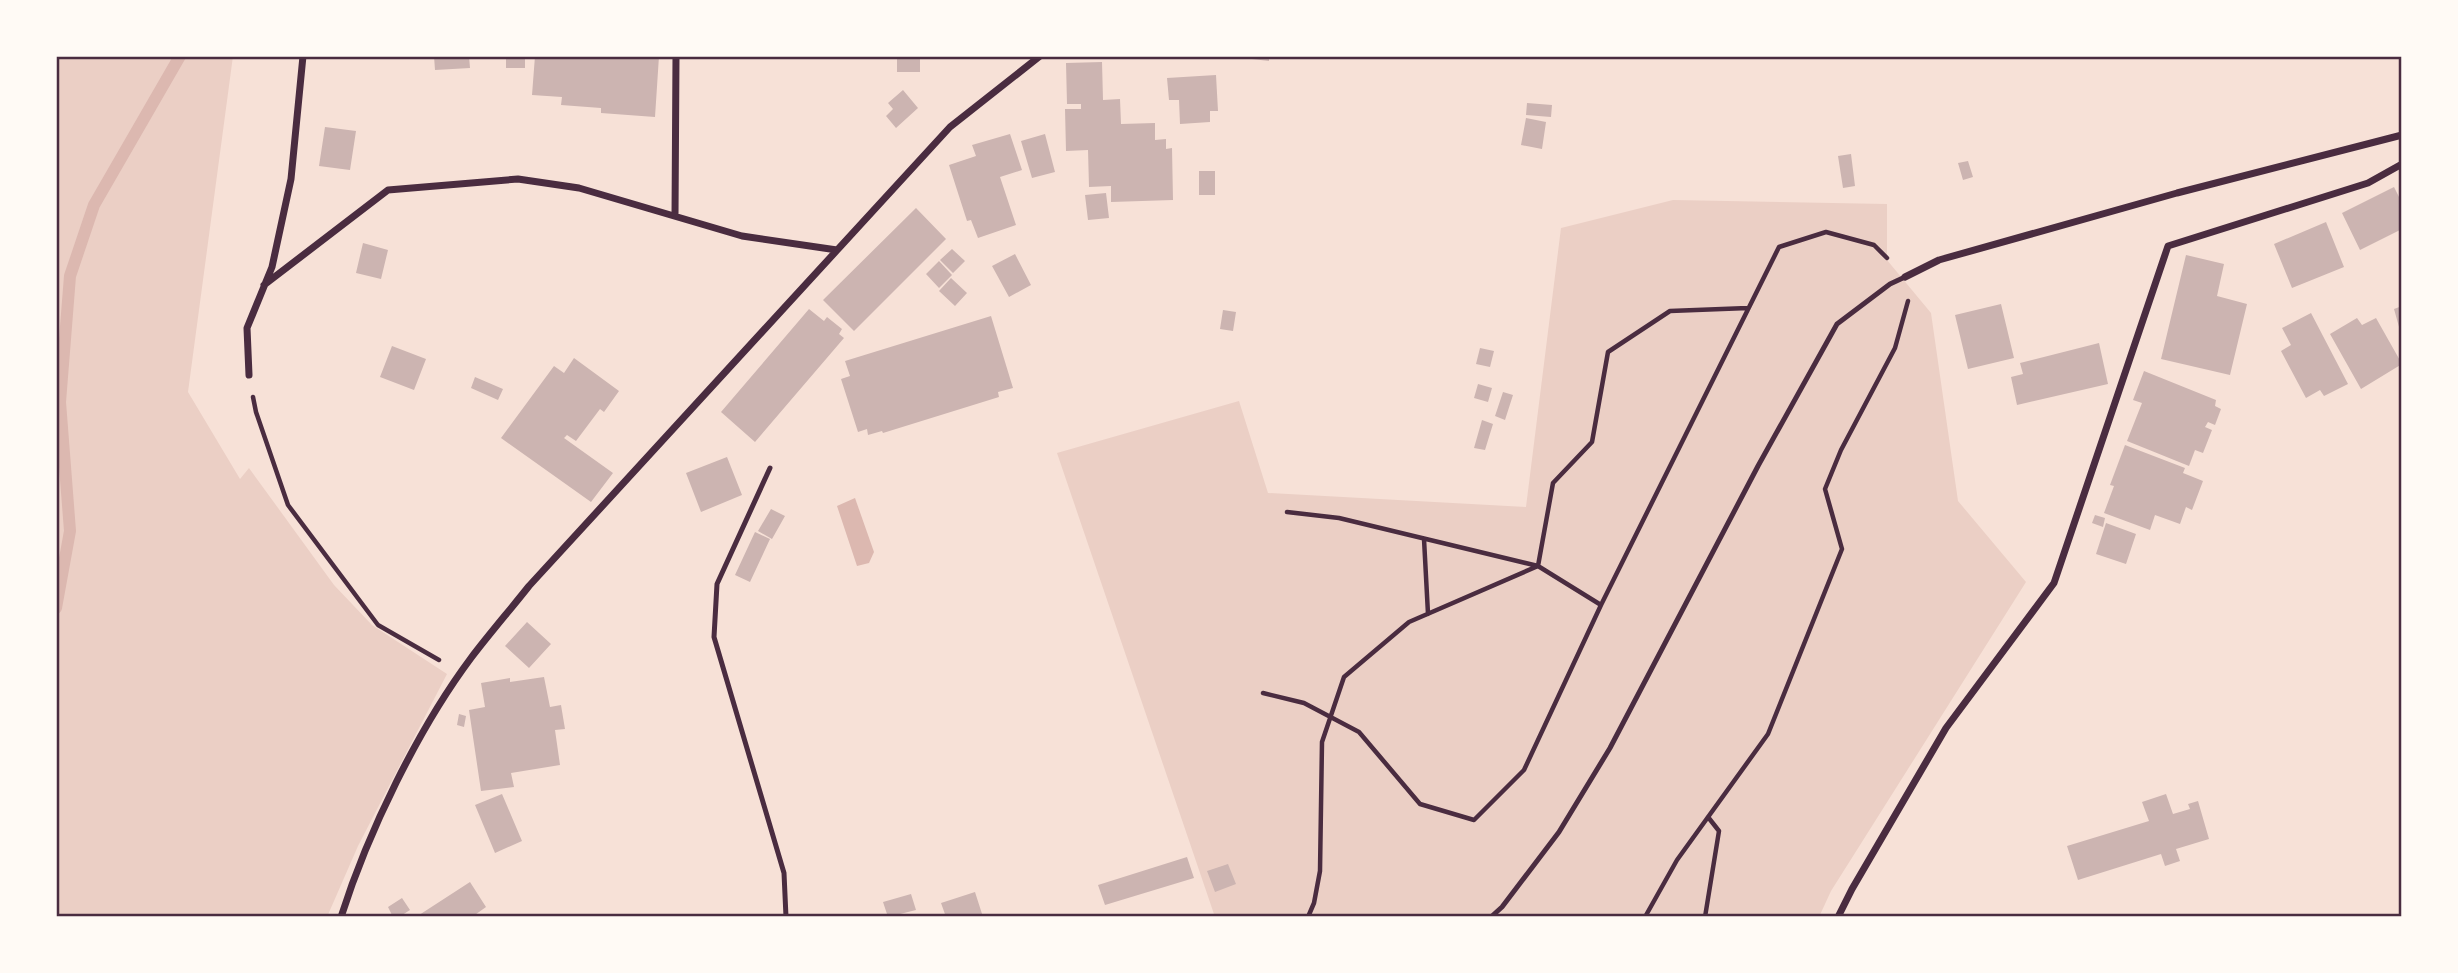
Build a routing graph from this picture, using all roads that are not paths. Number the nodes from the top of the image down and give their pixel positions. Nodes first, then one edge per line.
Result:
1 (303, 56) edge
2 (676, 56) edge
3 (1040, 56) edge
4 (2402, 135) edge
5 (2402, 163) edge
6 (675, 216) junction
7 (837, 250) junction
8 (1905, 277) joint
9 (264, 285) junction
10 (249, 375) road end
11 (770, 468) dead end
12 (341, 917) edge
13 (786, 917) edge
14 (1491, 917) edge
15 (1838, 917) edge

1 - 9 street
2 - 6 street
3 - 7 street
4 - 8 street
5 - 15 street
6 - 7 street
6 - 9 street
7 - 12 street
8 - 14 lane
9 - 10 street
11 - 13 lane

